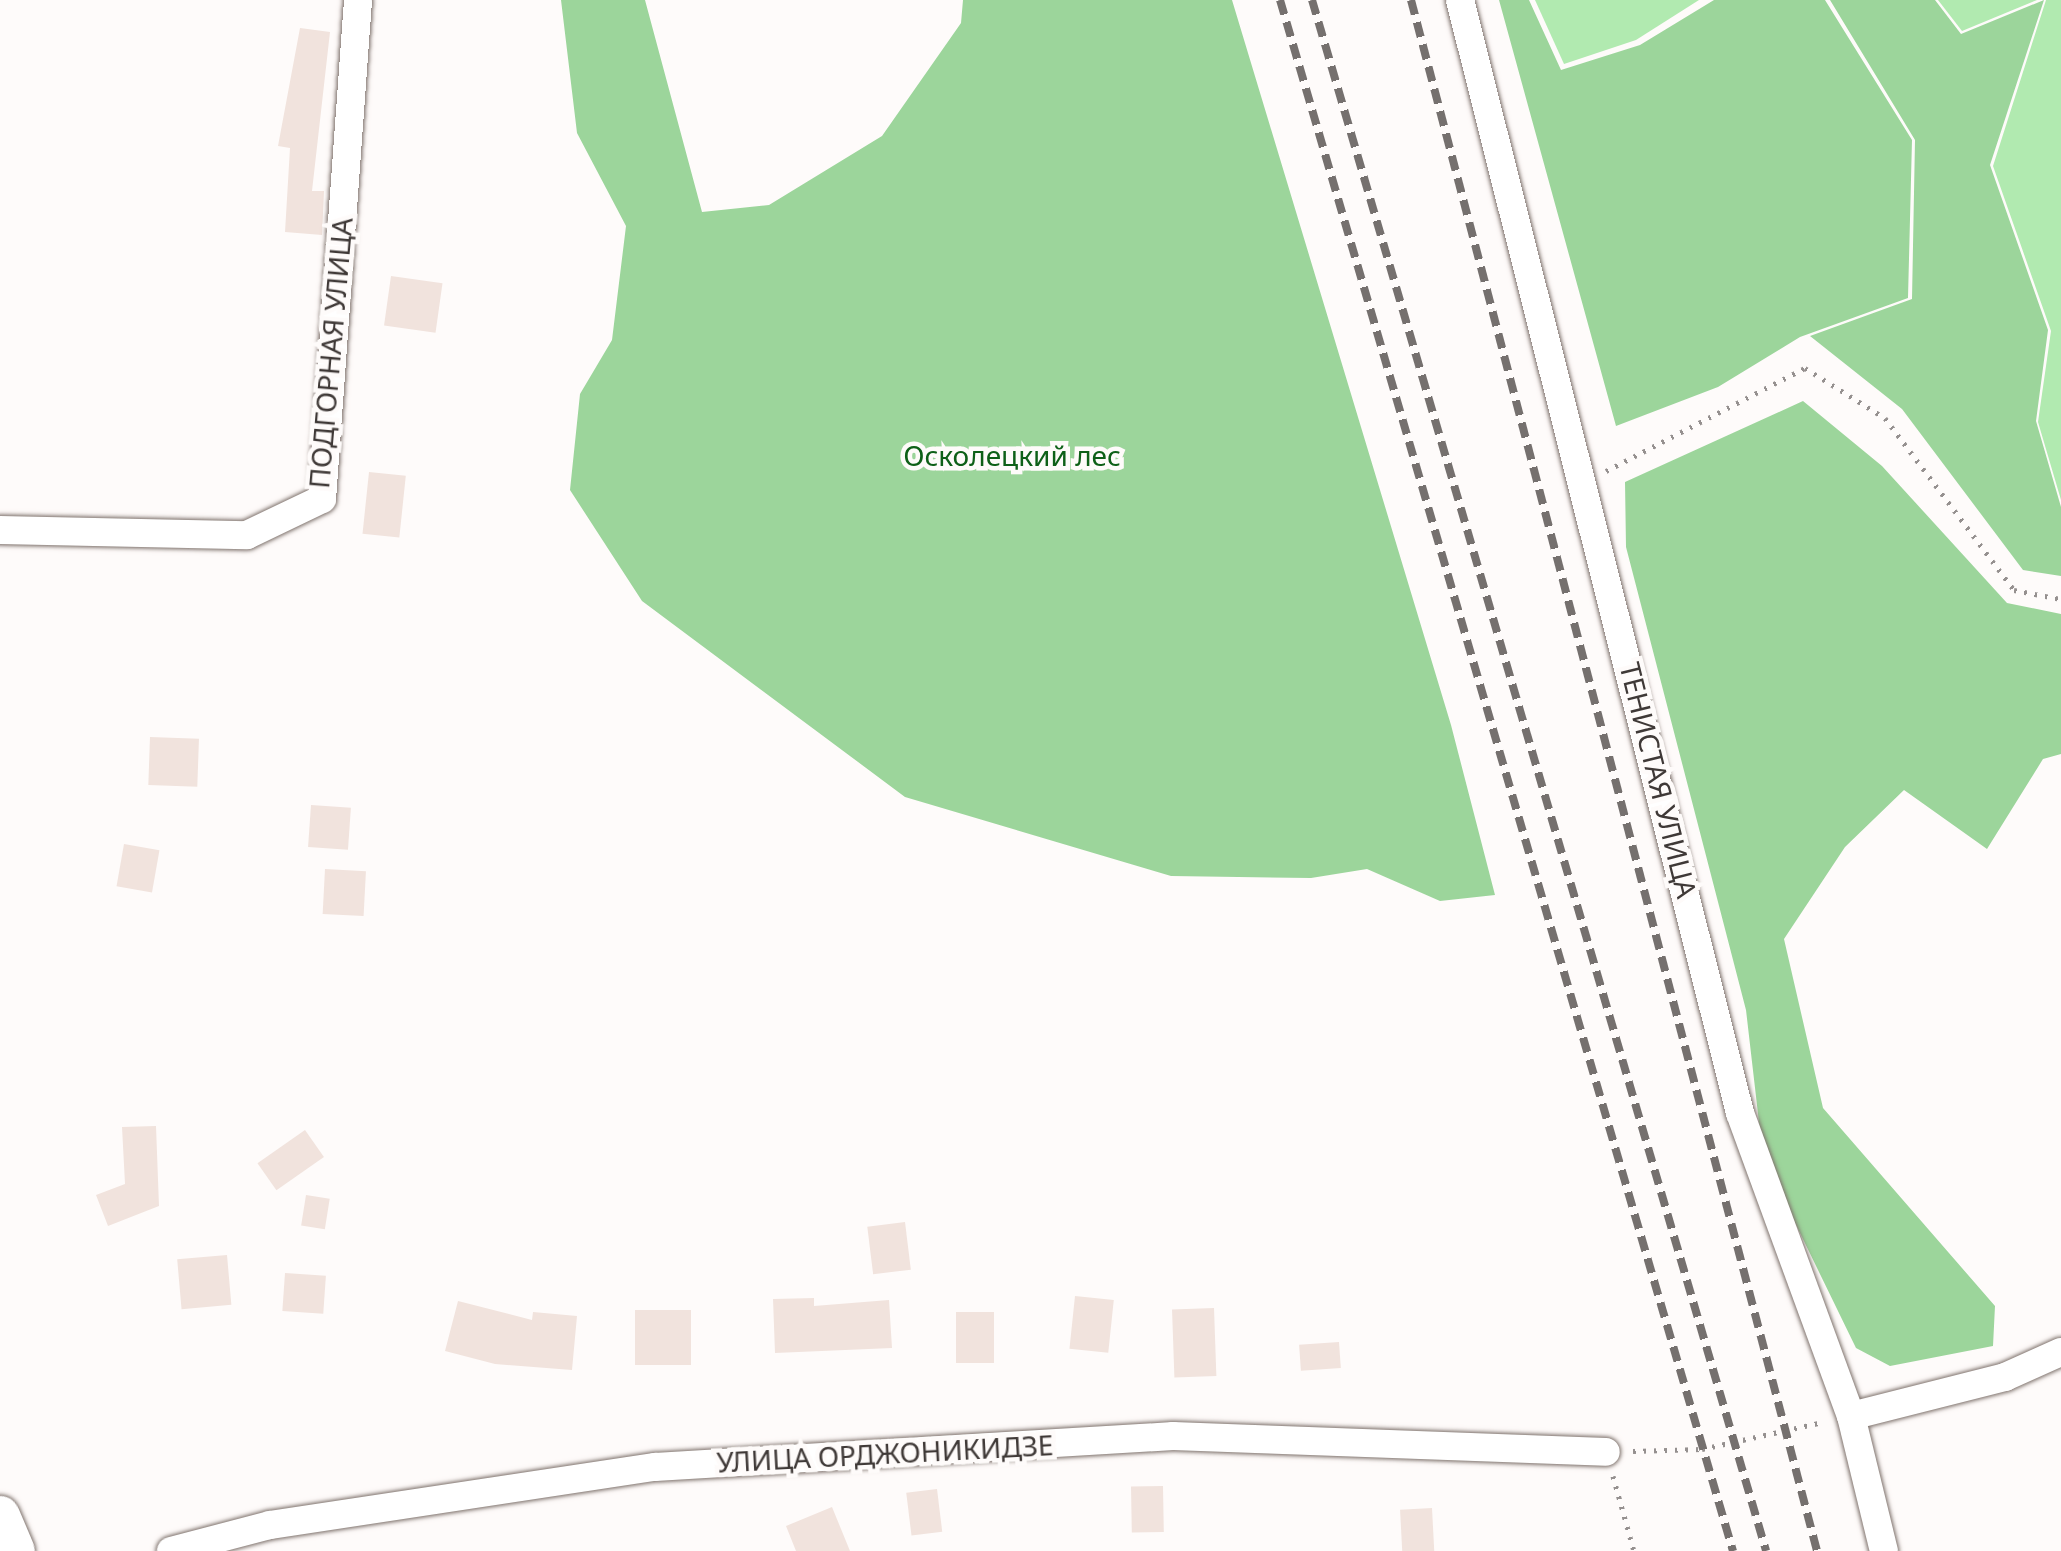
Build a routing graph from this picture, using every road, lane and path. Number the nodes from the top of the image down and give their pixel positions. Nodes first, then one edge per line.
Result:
1 (358, 0) edge
2 (1460, 0) edge
3 (1585, 481) junction
4 (0, 530) edge
5 (2061, 599) edge
6 (2061, 1352) edge
7 (1851, 1416) junction
8 (1606, 1452) junction
9 (0, 1516) edge
10 (15, 1551) edge
11 (171, 1551) edge
12 (1634, 1551) edge
13 (1884, 1551) edge

1 - 4 street, ПОДГОРНАЯ УЛИЦА
2 - 3 street, ТЕНИСТАЯ УЛИЦА
3 - 5 path
3 - 7 street, ТЕНИСТАЯ УЛИЦА
6 - 7 street
7 - 8 path
7 - 13 street, ТЕНИСТАЯ УЛИЦА
8 - 11 street, УЛИЦА ОРДЖОНИКИДЗЕ
8 - 12 path
9 - 10 main road

